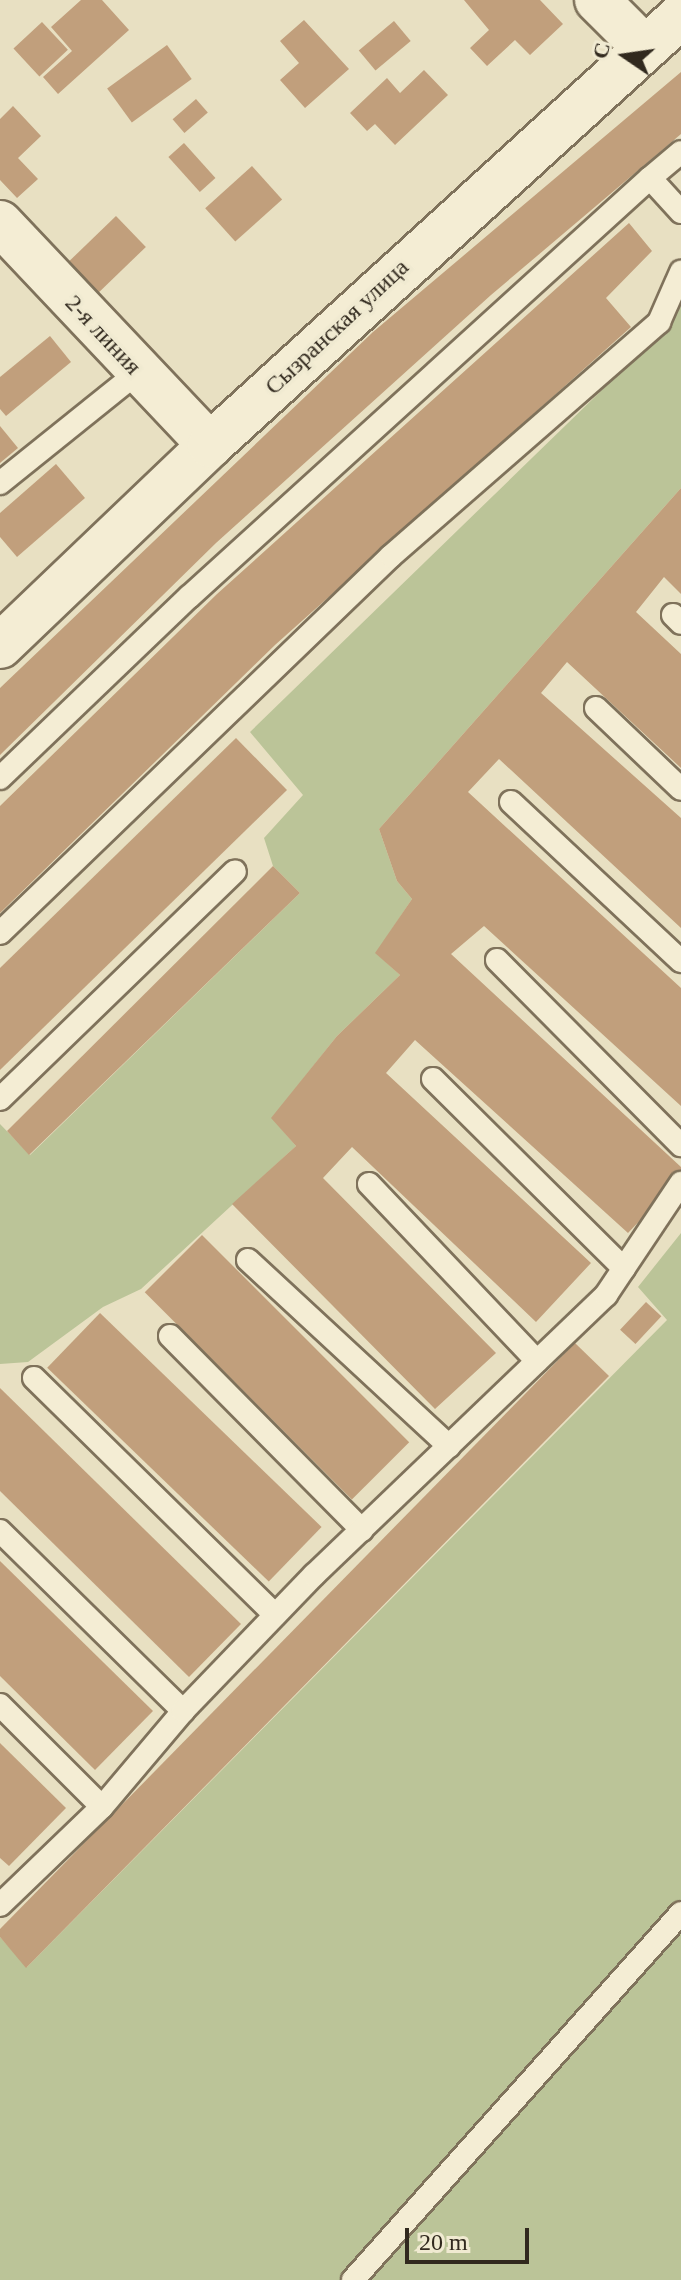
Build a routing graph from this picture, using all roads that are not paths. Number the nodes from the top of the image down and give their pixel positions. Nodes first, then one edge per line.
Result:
1 (597, 0) edge
2 (681, 16) edge
3 (643, 46) junction
4 (681, 152) edge
5 (650, 178) junction
6 (681, 212) edge
7 (0, 223) edge
8 (681, 272) edge
9 (138, 372) junction
10 (210, 445) junction
11 (0, 483) edge
12 (0, 646) edge
13 (596, 708) dead end
14 (0, 778) edge
15 (681, 789) edge
16 (511, 802) dead end
17 (235, 871) dead end
18 (0, 933) edge
19 (497, 960) dead end
20 (681, 961) edge
21 (433, 1079) dead end
22 (0, 1099) edge
23 (681, 1145) edge
24 (681, 1183) edge
25 (369, 1184) dead end
26 (248, 1260) dead end
27 (624, 1269) junction
28 (170, 1336) dead end
29 (537, 1361) junction
30 (34, 1378) dead end
31 (449, 1446) junction
32 (362, 1530) junction
33 (0, 1531) edge
34 (275, 1615) junction
35 (0, 1705) edge
36 (183, 1711) junction
37 (102, 1807) junction
38 (2, 1899) edge
39 (681, 1913) edge
40 (353, 2280) edge

1 - 3 street
2 - 3 street, Сызранская улица
3 - 10 street, Сызранская улица
4 - 5 lane
5 - 6 lane
5 - 14 lane
7 - 9 street, 2-я линия
8 - 18 lane
9 - 10 street, 2-я линия
9 - 11 lane
10 - 12 street, Сызранская улица
13 - 15 lane
16 - 20 lane
17 - 22 lane
19 - 23 lane
21 - 27 lane
24 - 27 lane
25 - 29 lane
26 - 31 lane
27 - 29 lane
28 - 32 lane
29 - 31 lane
30 - 34 lane
31 - 32 lane
32 - 34 lane
33 - 36 lane
34 - 36 lane
35 - 37 lane
36 - 37 lane
37 - 38 lane
39 - 40 lane

